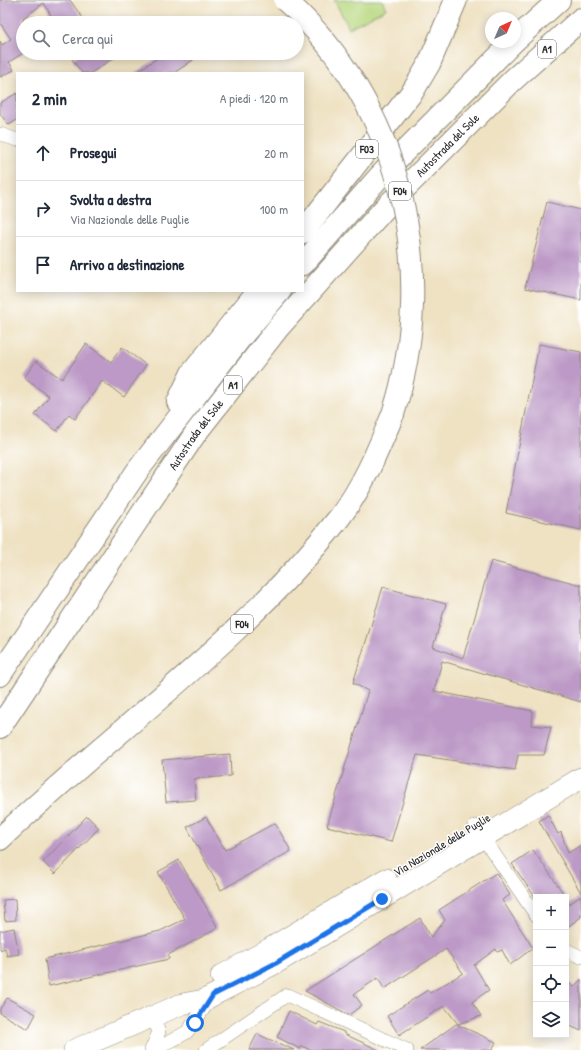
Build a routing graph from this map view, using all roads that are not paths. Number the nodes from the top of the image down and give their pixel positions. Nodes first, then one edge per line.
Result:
1 (285, 0) edge
2 (456, 0) edge
3 (559, 0) edge
4 (301, 16) edge
5 (304, 18) edge
6 (581, 19) edge
7 (521, 35) edge
8 (507, 48) edge
9 (0, 134) edge
10 (16, 140) edge
11 (304, 231) edge
12 (304, 263) edge
13 (257, 292) edge
14 (279, 292) edge
15 (156, 446) junction
16 (0, 675) edge
17 (0, 727) edge
18 (581, 762) edge
19 (581, 778) edge
20 (479, 831) junction
21 (0, 839) edge
22 (533, 911) edge
23 (569, 951) edge
24 (581, 957) edge
25 (213, 995) junction
26 (182, 1004) junction
27 (152, 1016) junction
28 (74, 1050) edge
29 (151, 1050) edge
30 (155, 1050) edge
31 (206, 1050) edge
32 (407, 1050) edge

1 - 4 highway, F04, bridge
2 - 11 highway, F03
3 - 7 highway, A1
5 - 21 highway, F04, bridge
6 - 17 highway, Autostrada del Sole / A1
8 - 12 highway, A1
9 - 10 street
13 - 15 highway
14 - 15 highway, Autostrada del Sole / A1
15 - 16 highway, Autostrada del Sole / A1
18 - 20 main road, Via Nazionale delle Puglie
19 - 20 main road, Via Nazionale delle Puglie
20 - 22 street
20 - 25 main road, Via Nazionale delle Puglie
20 - 26 main road, Via Nazionale delle Puglie
23 - 24 street
25 - 26 main road, Via Nazionale delle Puglie
25 - 30 street
26 - 27 main road, Via Nazionale delle Puglie
27 - 28 main road, Via Nazionale delle Puglie
27 - 29 street
31 - 32 street

